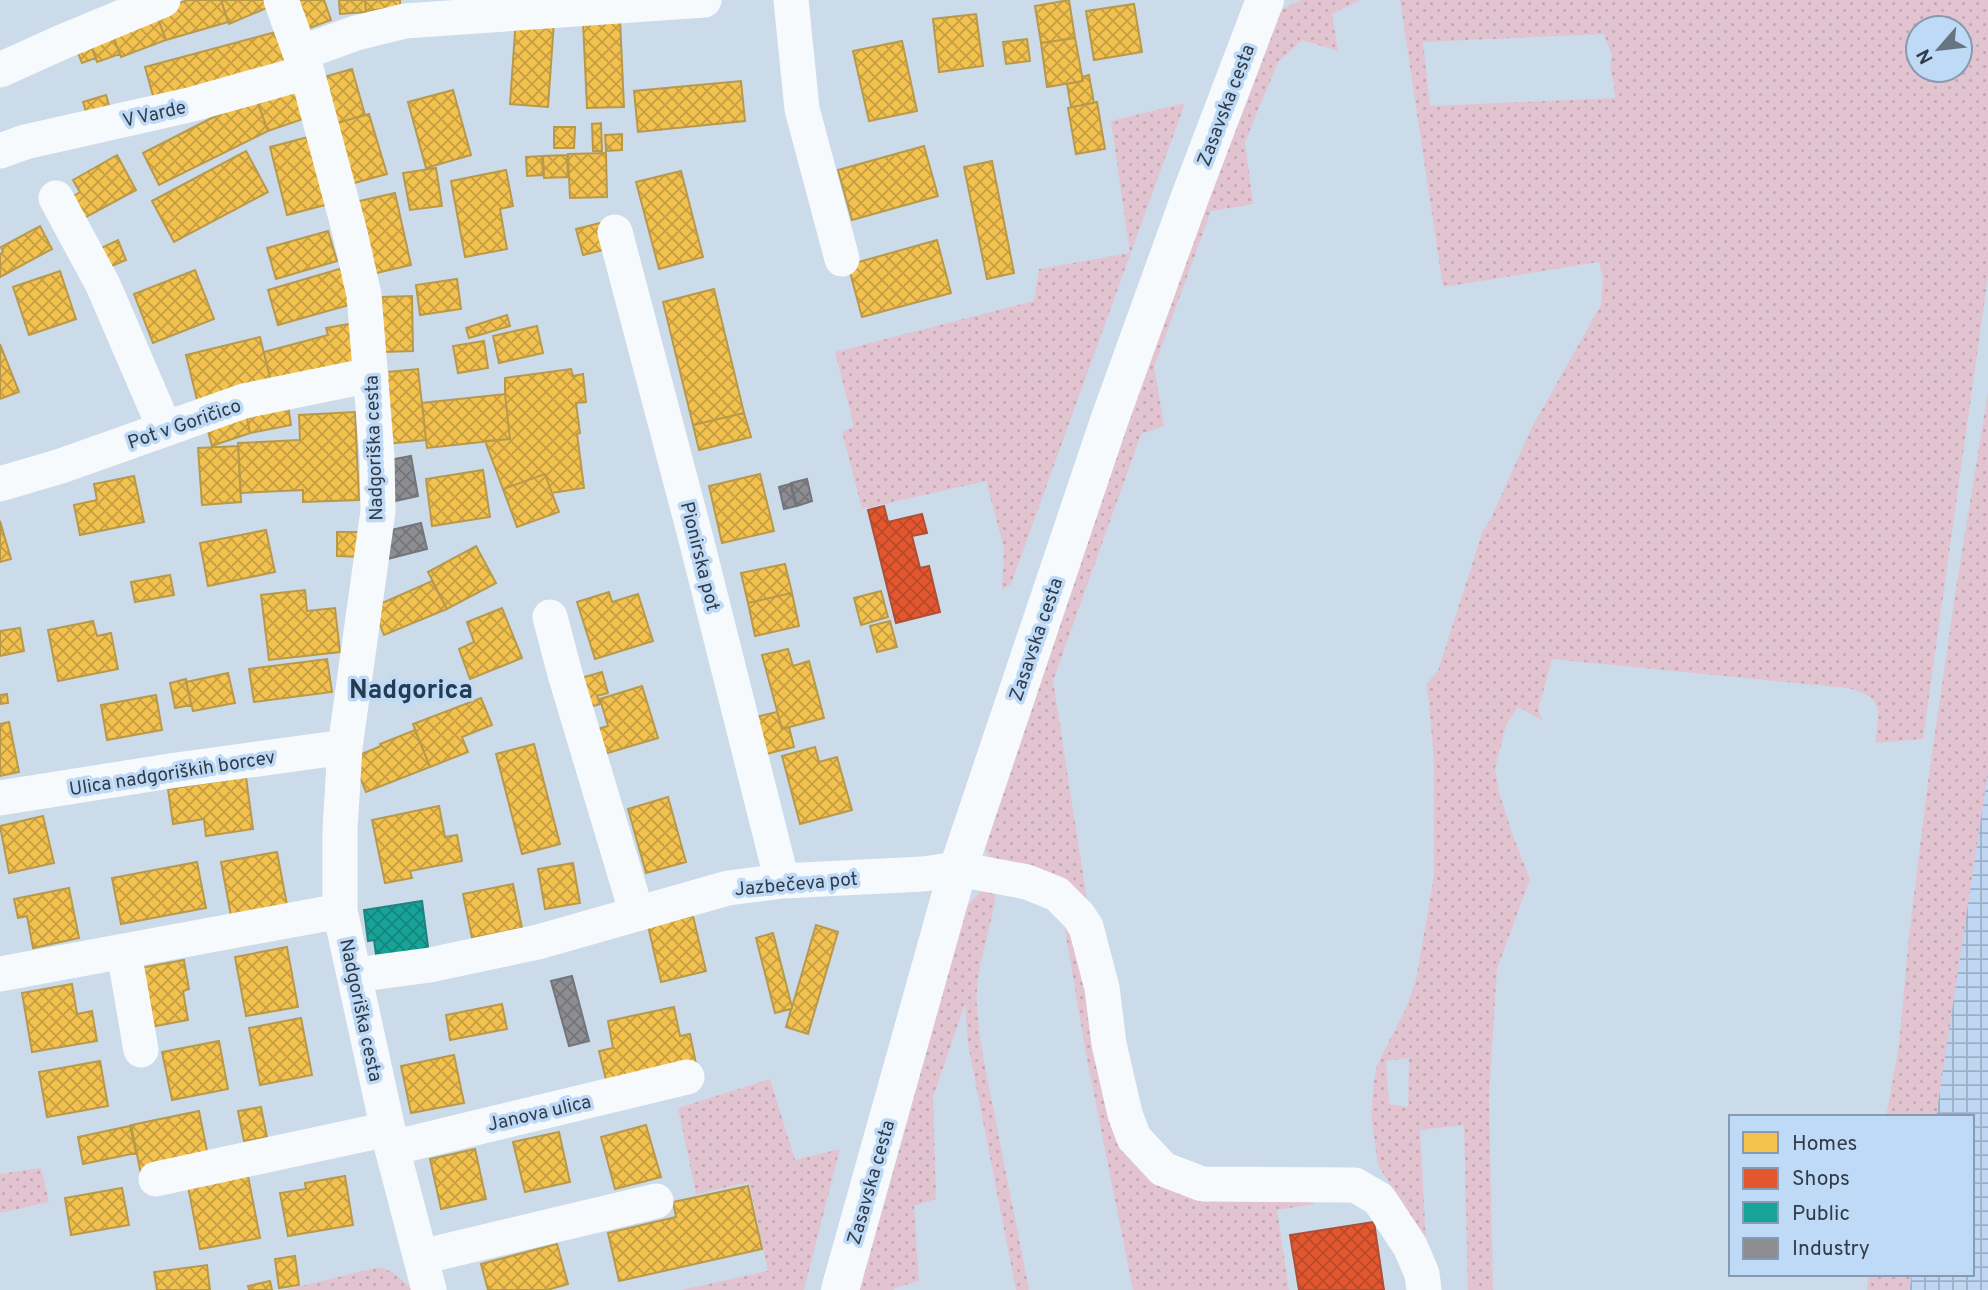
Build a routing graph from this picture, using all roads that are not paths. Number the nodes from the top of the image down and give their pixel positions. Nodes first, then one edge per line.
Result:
1 (163, 0) edge
2 (281, 0) edge
3 (704, 0) edge
4 (790, 0) edge
5 (1265, 0) edge
6 (304, 62) junction
7 (0, 70) edge
8 (0, 151) edge
9 (57, 198) dead end
10 (615, 232) dead end
11 (842, 259) dead end
12 (371, 375) junction
13 (165, 429) junction
14 (0, 484) edge
15 (550, 617) dead end
16 (345, 747) junction
17 (0, 798) edge
18 (958, 869) junction
19 (782, 881) junction
20 (341, 911) junction
21 (637, 914) junction
22 (124, 952) junction
23 (0, 974) edge
24 (355, 975) junction
25 (141, 1050) dead end
26 (687, 1077) dead end
27 (390, 1138) junction
28 (156, 1179) dead end
29 (656, 1202) dead end
30 (425, 1274) edge
31 (840, 1290) edge
32 (1424, 1290) edge

1 - 7 street
2 - 6 street, Nadgoriška cesta
3 - 6 street
4 - 11 street
5 - 18 main road, Zasavska cesta
6 - 8 street, V Varde
6 - 12 street, Nadgoriška cesta
9 - 13 street
10 - 19 street, Pionirska pot
12 - 13 street, Pot v Goričico
12 - 16 street, Nadgoriška cesta
13 - 14 street, Pot v Goričico
15 - 21 street
16 - 17 street, Ulica nadgoriških borcev
16 - 20 street, Nadgoriška cesta
18 - 19 street, Jazbečeva pot
18 - 31 main road, Zasavska cesta
18 - 32 street, Jazbečeva pot
19 - 21 street, Jazbečeva pot
20 - 22 street
20 - 24 street, Nadgoriška cesta
21 - 24 street, Jazbečeva pot
22 - 23 street
22 - 25 street
24 - 27 street, Nadgoriška cesta
26 - 27 street, Janova ulica
27 - 28 street, Janova ulica
27 - 30 street, Nadgoriška cesta
29 - 30 street

